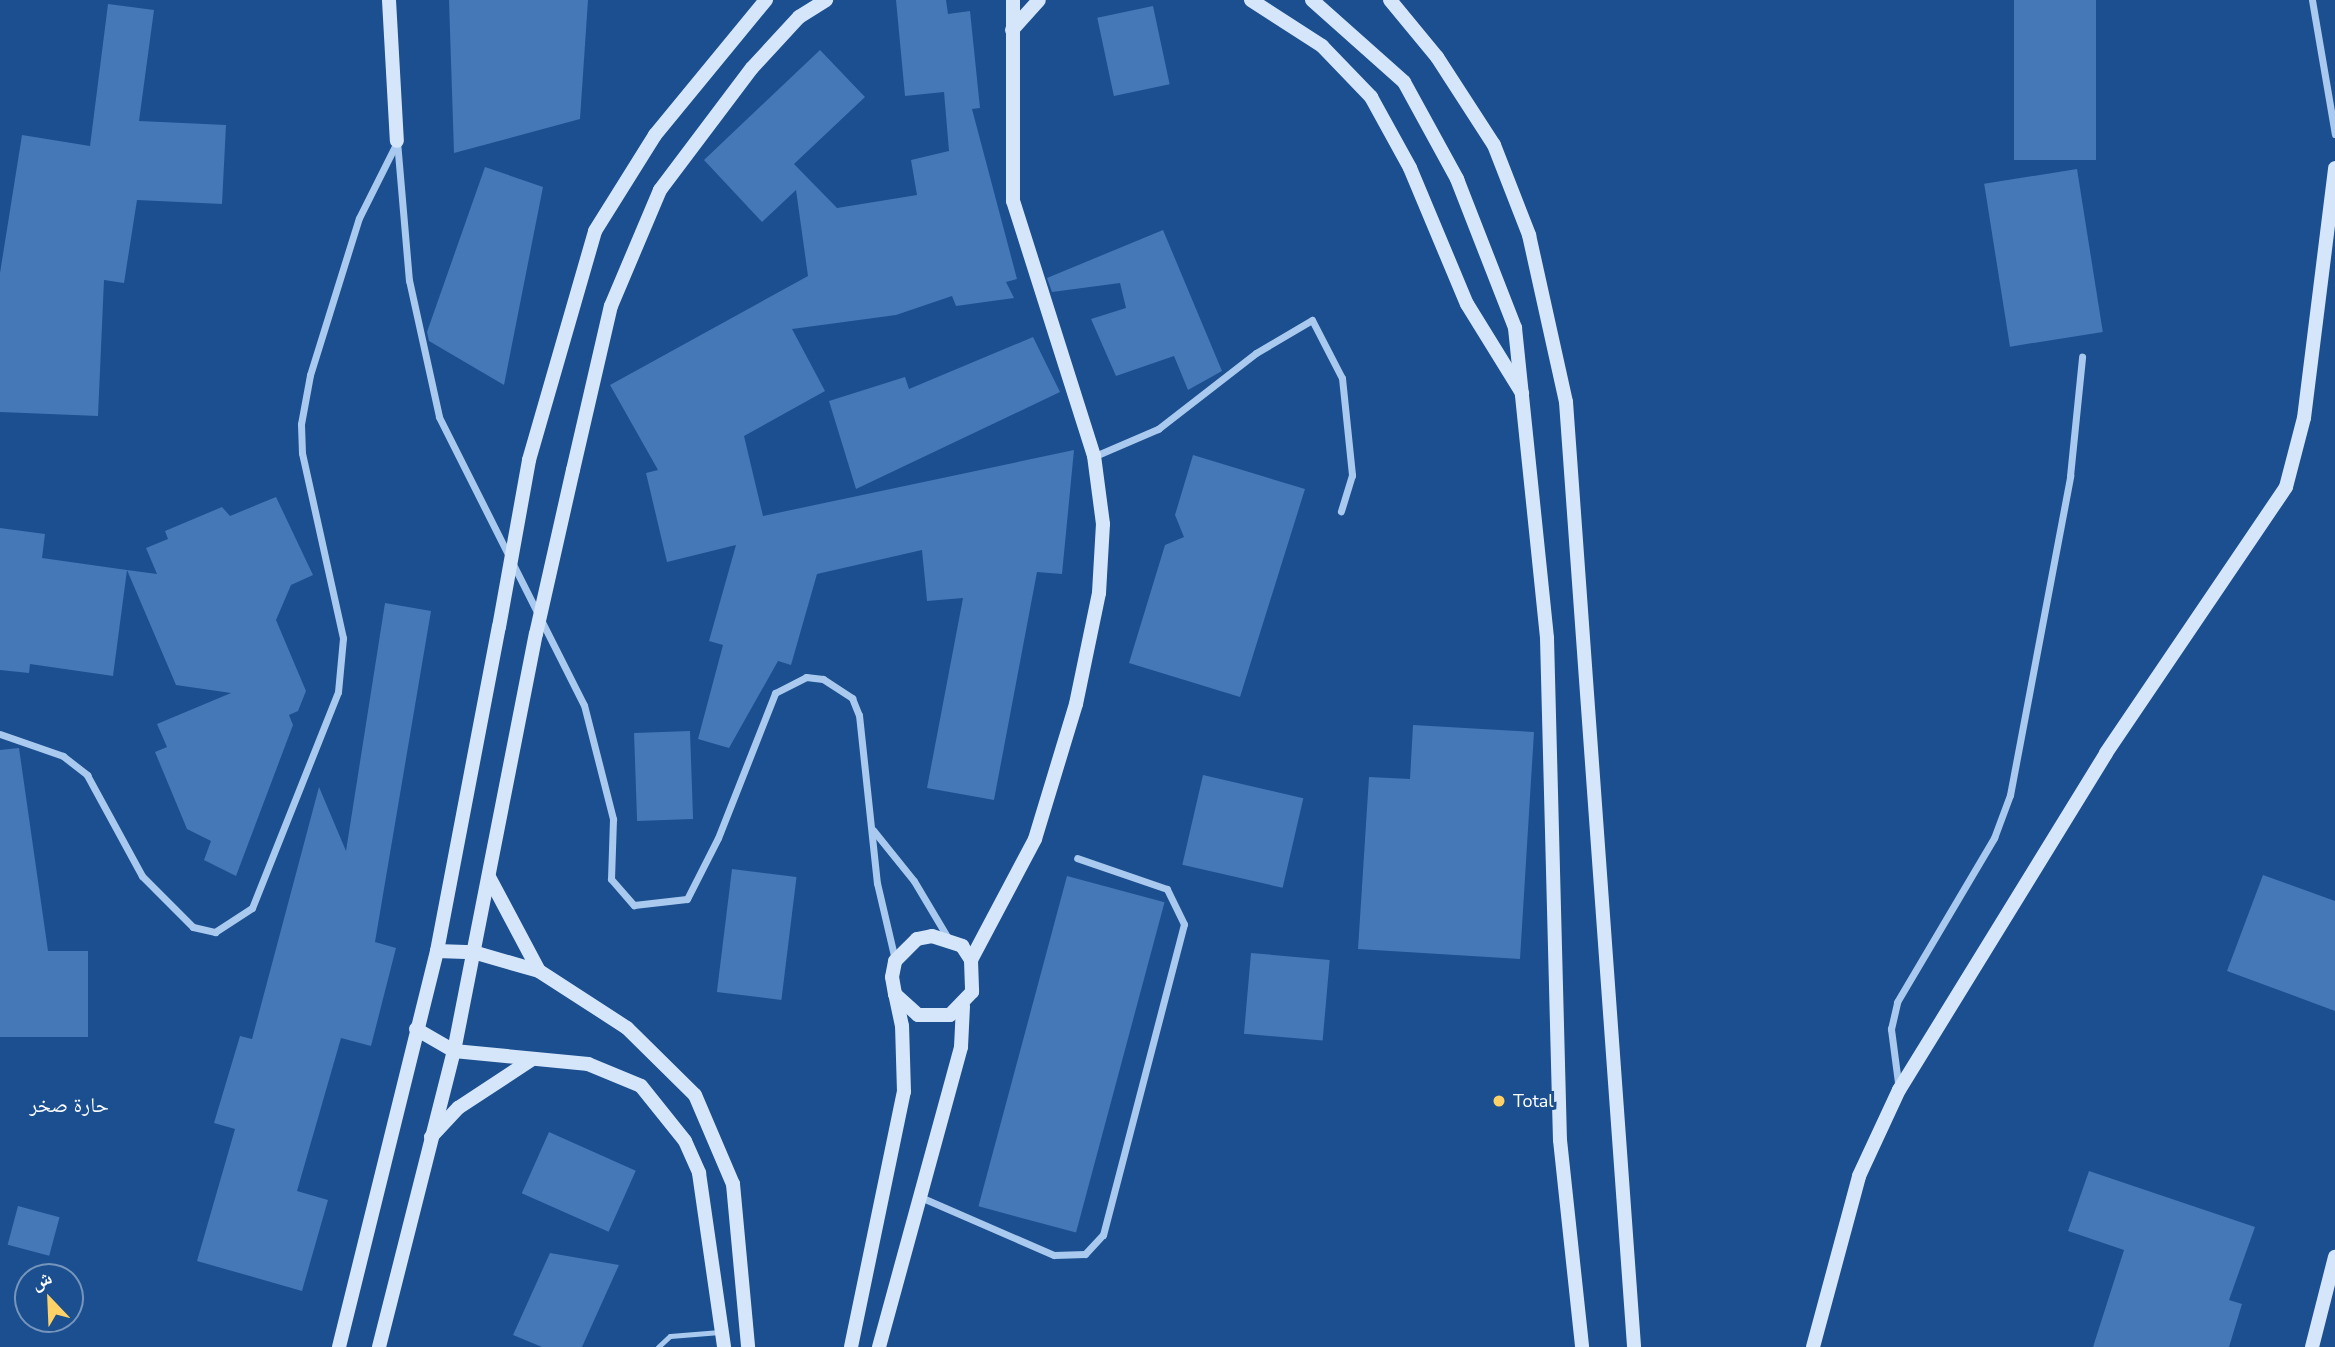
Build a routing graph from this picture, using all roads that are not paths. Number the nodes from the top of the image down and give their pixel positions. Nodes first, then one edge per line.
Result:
1 (389, 0) edge
2 (766, 0) edge
3 (826, 0) edge
4 (1013, 0) edge
5 (1039, 0) edge
6 (1251, 0) edge
7 (1312, 0) edge
8 (1390, 0) edge
9 (2312, 0) edge
10 (1012, 30) junction
11 (2335, 134) edge
12 (397, 141) junction
13 (2335, 168) edge
14 (2082, 357) dead end
15 (1522, 393) junction
16 (1094, 456) junction
17 (1341, 511) dead end
18 (0, 734) edge
19 (873, 829) junction
20 (1077, 858) dead end
21 (489, 877) junction
22 (948, 938) junction
23 (437, 951) junction
24 (473, 952) junction
25 (971, 960) junction
26 (895, 961) junction
27 (539, 971) junction
28 (895, 994) junction
29 (963, 1006) junction
30 (416, 1028) junction
31 (454, 1051) junction
32 (533, 1059) junction
33 (1899, 1090) junction
34 (428, 1140) junction
35 (918, 1196) junction
36 (2335, 1257) edge
37 (723, 1340) edge
38 (339, 1347) edge
39 (379, 1347) edge
40 (658, 1347) edge
41 (748, 1347) edge
42 (850, 1347) edge
43 (879, 1347) edge
44 (1582, 1347) edge
45 (1634, 1347) edge
46 (1813, 1347) edge
47 (2312, 1347) edge

1 - 12 main road
2 - 23 main road, bridge
3 - 21 main road, bridge
4 - 10 main road
5 - 10 main road
6 - 15 main road
7 - 15 main road
8 - 45 main road
9 - 11 street
10 - 16 main road
12 - 18 street
12 - 19 street
13 - 33 main road
14 - 33 street
15 - 44 main road
16 - 17 street
16 - 25 main road
19 - 22 street
19 - 26 street
20 - 35 street
21 - 24 main road
21 - 27 main road
22 - 25 main road
22 - 26 main road
23 - 24 main road
23 - 30 main road
24 - 27 main road
24 - 31 main road
25 - 29 main road
26 - 28 main road
27 - 41 main road
28 - 29 main road
28 - 42 main road
29 - 35 main road
30 - 31 main road
30 - 38 main road
31 - 32 main road
31 - 34 main road
32 - 34 main road
32 - 37 main road
33 - 46 main road
34 - 39 main road
35 - 43 main road
36 - 47 main road
37 - 40 lane

